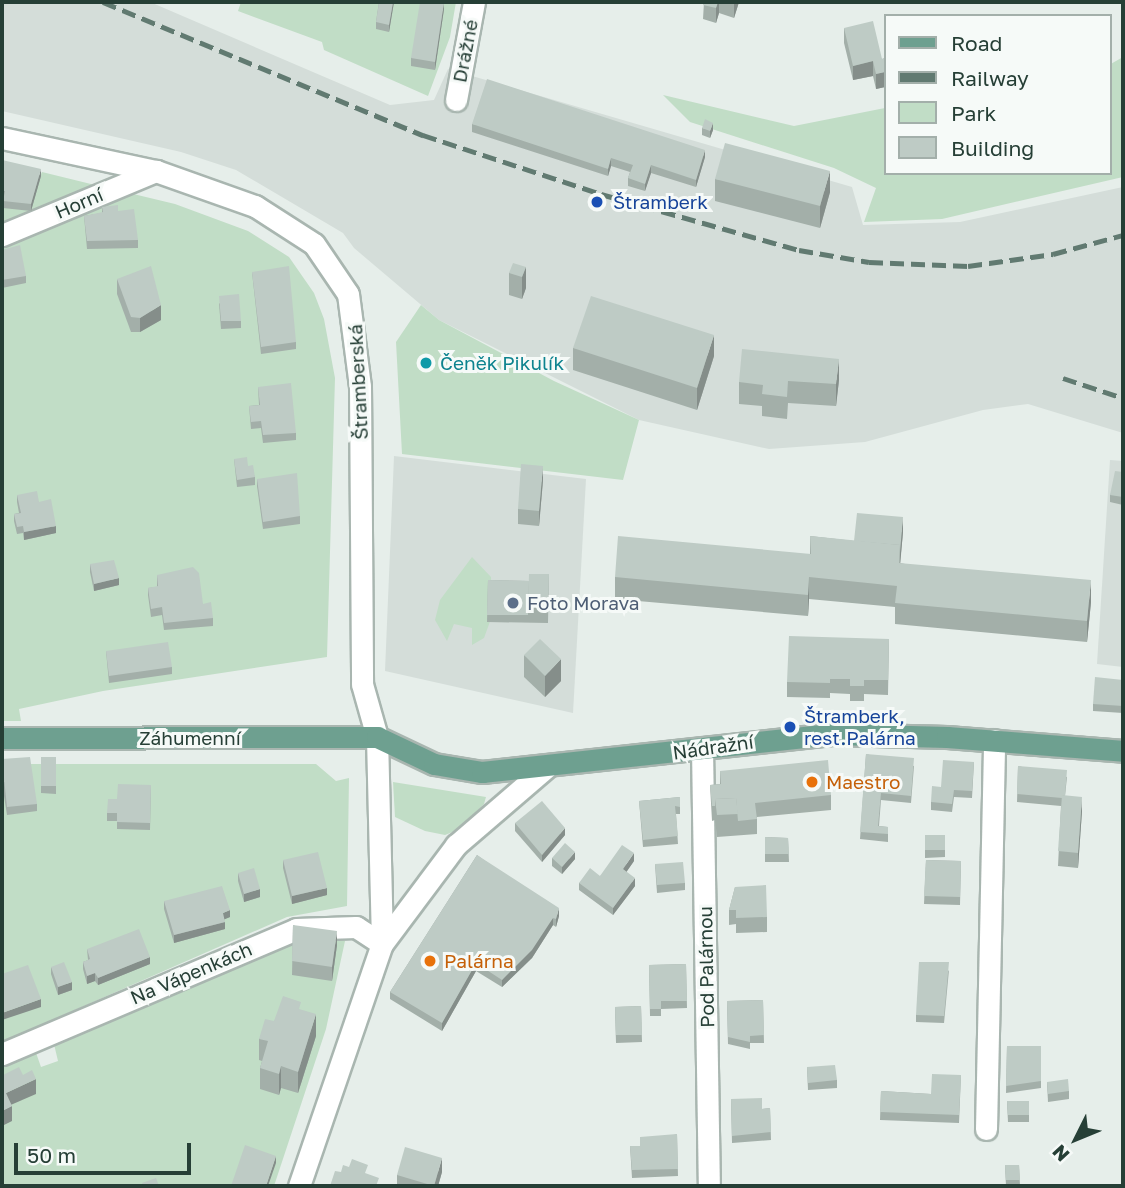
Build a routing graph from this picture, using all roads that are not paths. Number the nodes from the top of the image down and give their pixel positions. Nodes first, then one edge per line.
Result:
1 (474, 2) edge
2 (456, 100) dead end
3 (2, 138) edge
4 (156, 171) junction
5 (2, 235) edge
6 (377, 737) junction
7 (2, 738) edge
8 (994, 740) junction
9 (702, 748) junction
10 (1123, 751) edge
11 (548, 766) junction
12 (382, 944) junction
13 (2, 1054) edge
14 (986, 1129) dead end
15 (299, 1186) edge
16 (709, 1186) edge

1 - 2 street, Drážné
3 - 4 street, Štramberská
4 - 5 street, Horní
4 - 6 street, Štramberská
6 - 7 main road, Záhumenní
6 - 11 main road, Nádražní
6 - 12 street
8 - 9 main road, Nádražní
8 - 10 main road, Nádražní
8 - 14 street
9 - 11 main road, Nádražní
9 - 16 street, Pod Palárnou
11 - 12 street
12 - 13 street, Na Vápenkách
12 - 15 street

